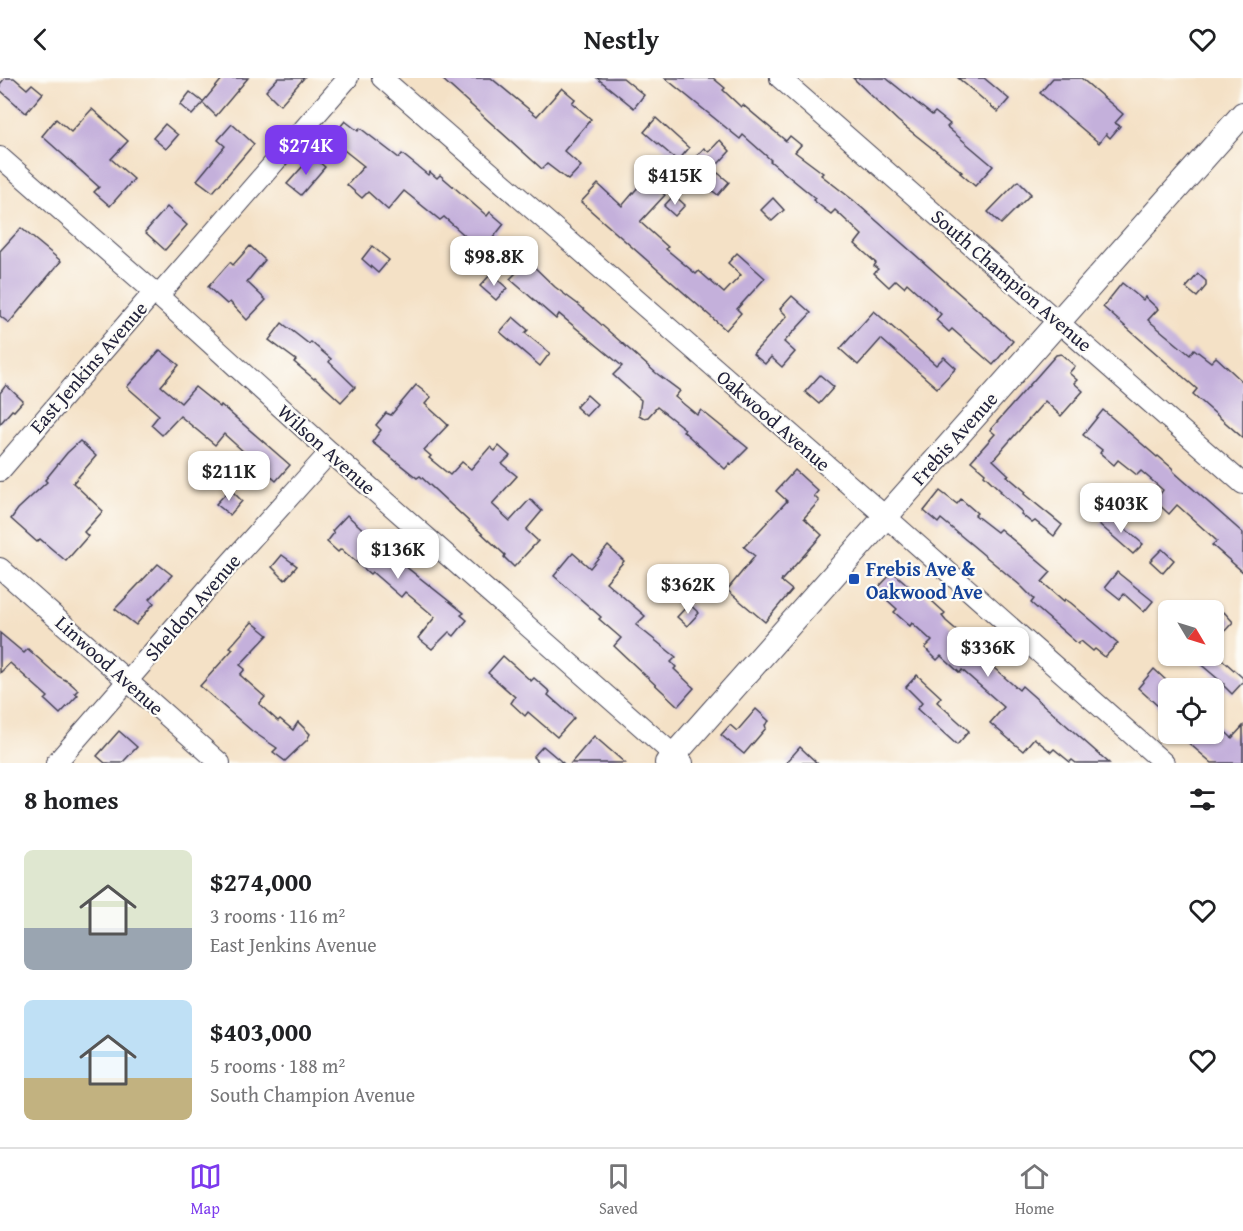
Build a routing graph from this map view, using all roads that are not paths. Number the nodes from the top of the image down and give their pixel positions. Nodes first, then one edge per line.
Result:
1 (348, 78) edge
2 (382, 78) edge
3 (780, 78) edge
4 (1243, 114) edge
5 (0, 157) edge
6 (157, 293) junction
7 (1058, 321) junction
8 (330, 453) junction
9 (0, 471) edge
10 (1243, 483) edge
11 (885, 516) junction
12 (0, 568) edge
13 (128, 681) junction
14 (674, 760) edge
15 (56, 763) edge
16 (220, 763) edge
17 (1164, 763) edge

1 - 6 street, East Jenkins Avenue
2 - 11 street, Oakwood Avenue
3 - 7 street, South Champion Avenue
4 - 7 main road, Frebis Avenue
5 - 6 street, Wilson Avenue
6 - 8 street, Wilson Avenue
6 - 9 street, East Jenkins Avenue
7 - 10 street, South Champion Avenue
7 - 11 main road, Frebis Avenue
8 - 13 street, Sheldon Avenue
8 - 14 street, Wilson Avenue
11 - 14 main road, Frebis Avenue
11 - 17 street, Oakwood Avenue
12 - 13 street, Linwood Avenue
13 - 15 street, Sheldon Avenue
13 - 16 street, Linwood Avenue

